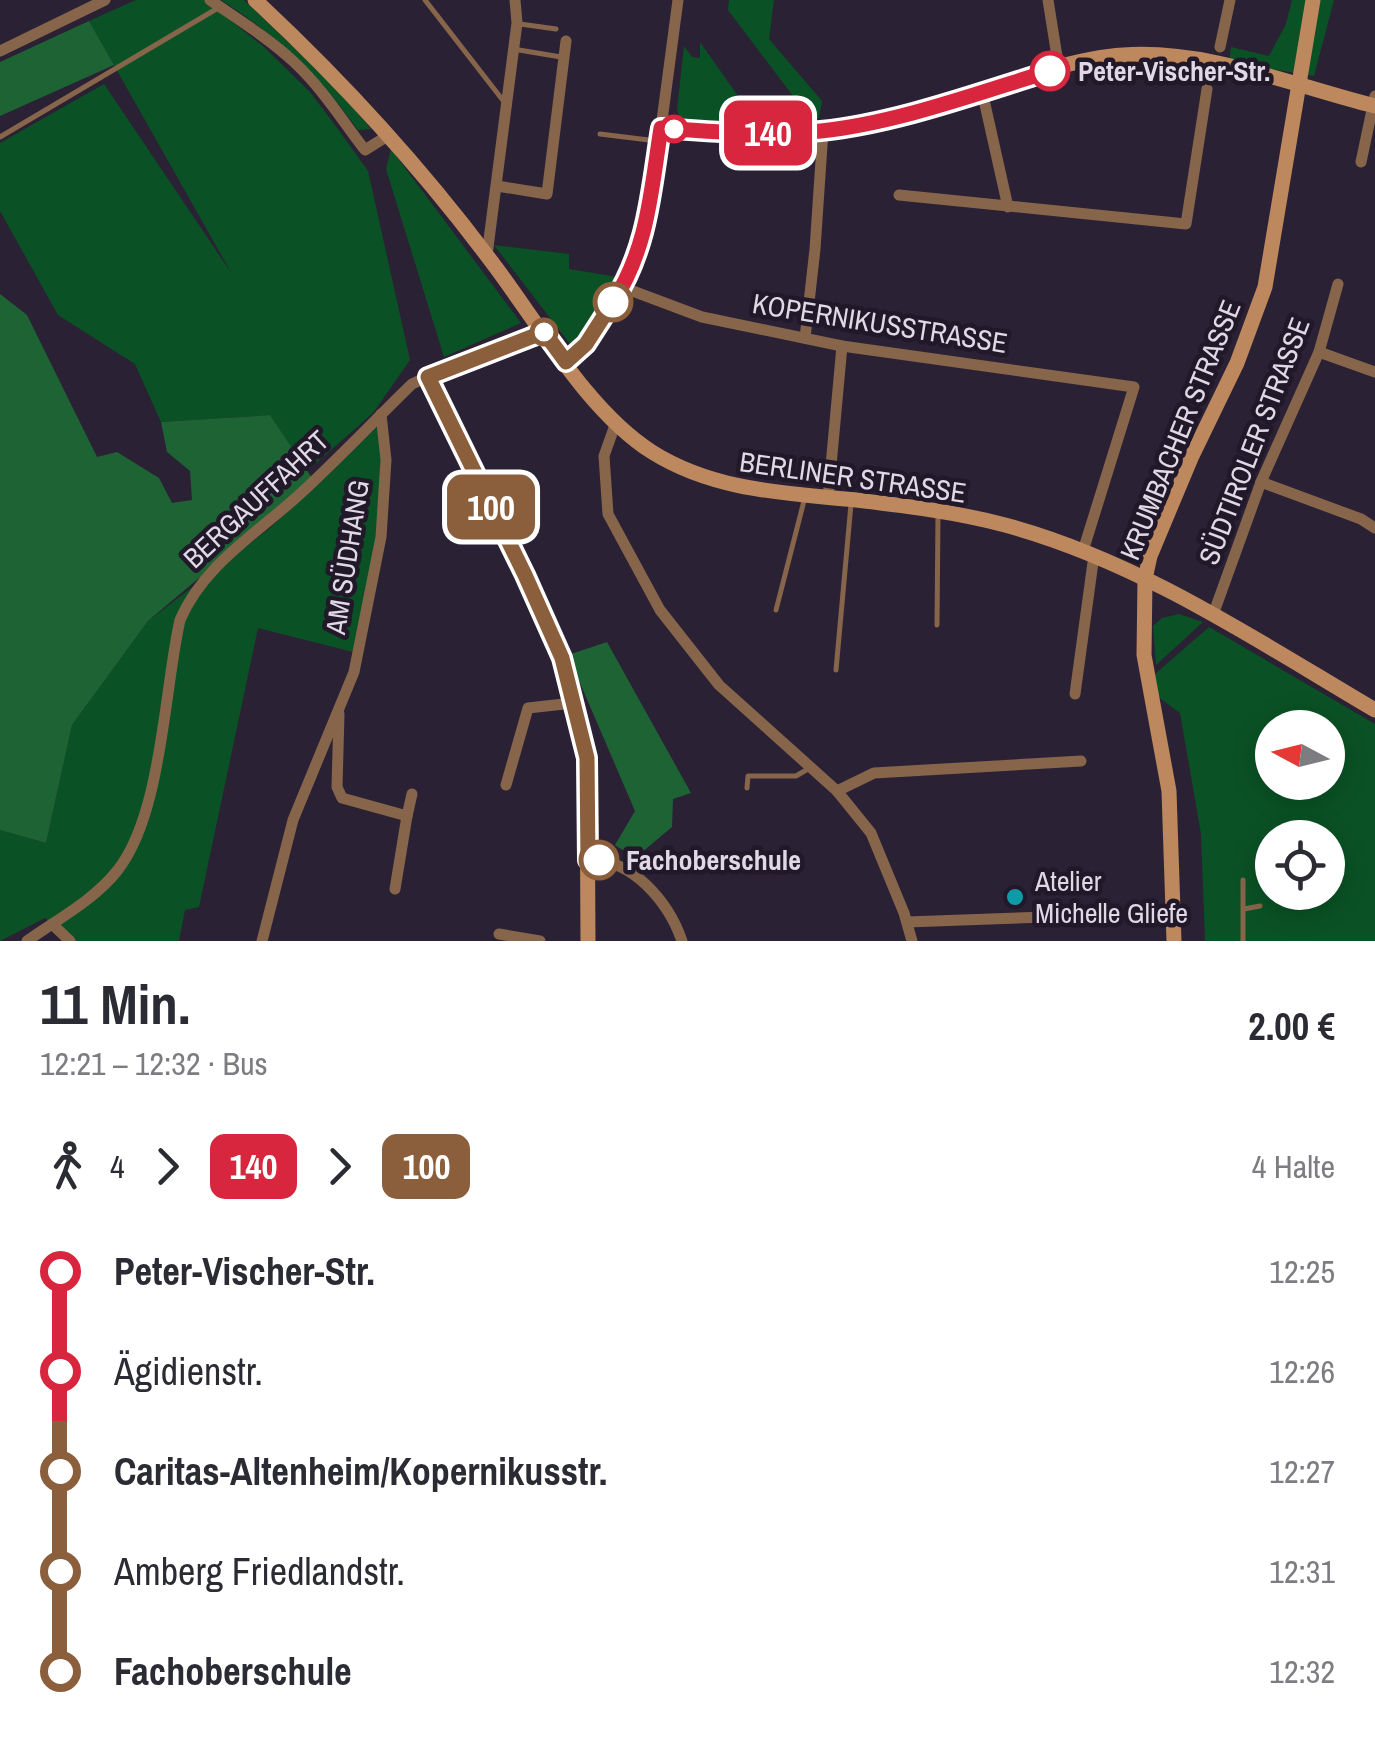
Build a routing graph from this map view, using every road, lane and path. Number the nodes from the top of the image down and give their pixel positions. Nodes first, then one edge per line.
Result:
1 (104, 0) edge
2 (255, 0) edge
3 (425, 0) edge
4 (515, 0) edge
5 (678, 0) edge
6 (1048, 0) edge
7 (1230, 0) edge
8 (1312, 0) edge
9 (215, 3) edge
10 (516, 23) junction
11 (556, 29) dead end
12 (566, 41) dead end
13 (1220, 46) dead end
14 (513, 49) junction
15 (0, 52) edge
16 (564, 57) junction
17 (1059, 69) junction
18 (1296, 85) junction
19 (1207, 89) dead end
20 (982, 92) junction
21 (1374, 103) edge
22 (506, 106) junction
23 (823, 131) junction
24 (600, 134) dead end
25 (660, 135) junction
26 (0, 136) edge
27 (390, 136) junction
28 (1362, 162) dead end
29 (497, 186) junction
30 (900, 195) dead end
31 (1008, 207) junction
32 (487, 255) junction
33 (1338, 284) dead end
34 (622, 287) junction
35 (544, 332) junction
36 (804, 338) junction
37 (842, 346) junction
38 (1319, 352) junction
39 (566, 362) junction
40 (1375, 372) edge
41 (428, 377) junction
42 (381, 414) junction
43 (616, 425) junction
44 (1261, 482) junction
45 (805, 496) junction
46 (828, 498) junction
47 (852, 500) junction
48 (938, 511) junction
49 (1375, 528) edge
50 (1089, 553) junction
51 (1145, 579) junction
52 (776, 610) dead end
53 (1214, 615) junction
54 (937, 625) dead end
55 (836, 670) dead end
56 (1075, 694) dead end
57 (572, 703) junction
58 (339, 704) junction
59 (1375, 710) edge
60 (1081, 761) dead end
61 (811, 768) junction
62 (506, 785) dead end
63 (747, 788) dead end
64 (837, 791) junction
65 (412, 794) dead end
66 (407, 816) junction
67 (588, 860) junction
68 (1243, 880) dead end
69 (395, 889) dead end
70 (1255, 907) edge
71 (1244, 909) junction
72 (1047, 917) dead end
73 (908, 922) junction
74 (52, 924) junction
75 (500, 934) dead end
76 (27, 941) edge
77 (70, 941) edge
78 (262, 941) edge
79 (540, 941) edge
80 (588, 941) edge
81 (682, 941) edge
82 (912, 941) edge
83 (1174, 941) edge
84 (1243, 941) edge

1 - 15 street
2 - 27 street, BERLINER STRASSE
3 - 22 lane
4 - 10 street
5 - 25 street
6 - 17 street
7 - 13 street
8 - 18 street, KRUMBACHER STRASSE
9 - 26 lane
9 - 27 street
10 - 11 lane
10 - 14 street
12 - 16 street
14 - 16 lane
14 - 22 street
16 - 29 street
17 - 18 street
17 - 20 street
18 - 21 street
18 - 51 street, KRUMBACHER STRASSE
19 - 31 street
20 - 23 street
20 - 31 street
21 - 28 street
22 - 29 street
23 - 25 street
23 - 36 street
24 - 25 lane
25 - 34 street
27 - 32 street, BERLINER STRASSE
29 - 32 street
30 - 31 street
32 - 35 street, BERLINER STRASSE
33 - 38 street, SÜDTIROLER STRASSE
34 - 36 street, KOPERNIKUSSTRASSE
34 - 39 street
35 - 39 street, BERLINER STRASSE
35 - 41 street, BERGAUFFAHRT
36 - 37 street, KOPERNIKUSSTRASSE
37 - 46 street
37 - 50 street, KOPERNIKUSSTRASSE
38 - 40 street
38 - 44 street, SÜDTIROLER STRASSE
39 - 43 street, BERLINER STRASSE
41 - 42 street, BERGAUFFAHRT
41 - 57 street
42 - 58 street, AM SÜDHANG
42 - 74 street, BERGAUFFAHRT
43 - 45 street, BERLINER STRASSE
43 - 61 street
44 - 49 street
44 - 53 street, SÜDTIROLER STRASSE
45 - 46 street, BERLINER STRASSE
45 - 52 lane
46 - 47 street, BERLINER STRASSE
47 - 48 street, BERLINER STRASSE
47 - 55 lane
48 - 50 street, BERLINER STRASSE
48 - 54 lane
50 - 51 street, BERLINER STRASSE
50 - 56 street
51 - 53 street, BERLINER STRASSE
51 - 83 street, KRUMBACHER STRASSE
53 - 59 street, BERLINER STRASSE
57 - 62 street
57 - 67 street
58 - 66 street, AM SÜDHANG
58 - 78 street, AM SÜDHANG
60 - 64 street
61 - 63 lane
61 - 64 street
64 - 73 street
65 - 66 street
66 - 69 street
67 - 80 street
67 - 81 street
68 - 71 lane
70 - 71 lane
71 - 84 lane
72 - 73 street
73 - 82 street
74 - 76 street, BERGAUFFAHRT
74 - 77 street
75 - 79 street

